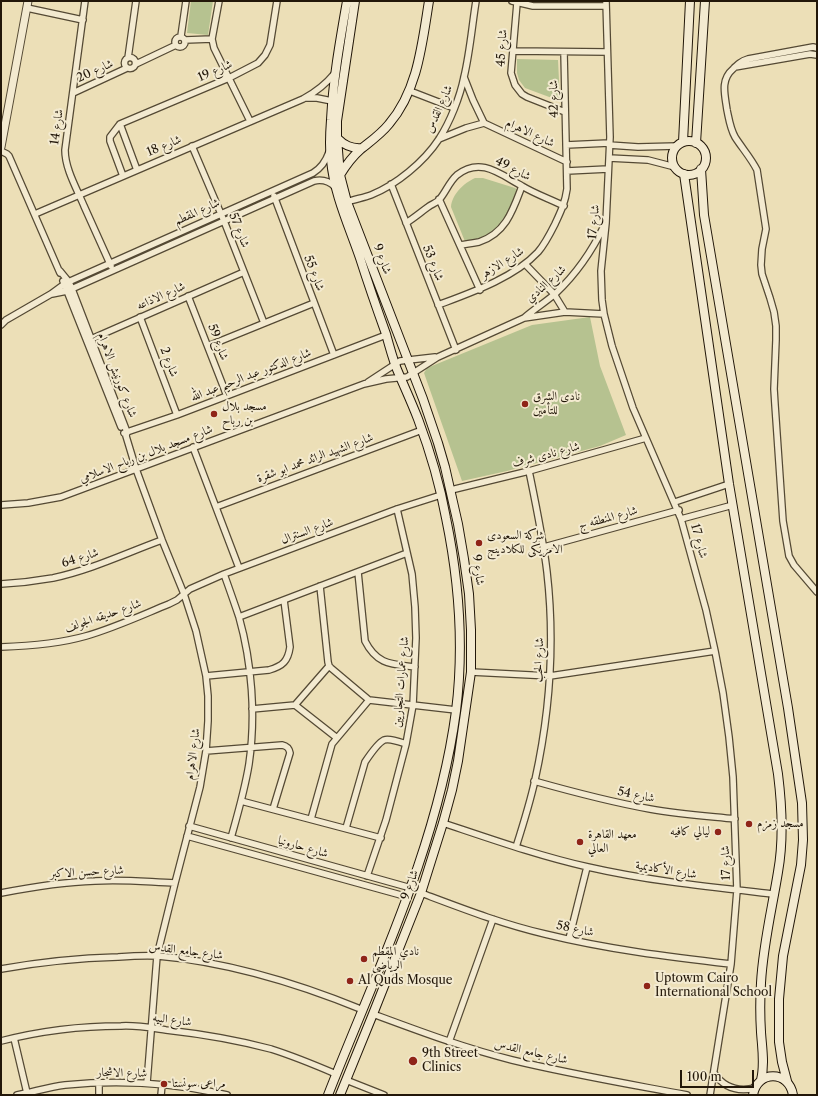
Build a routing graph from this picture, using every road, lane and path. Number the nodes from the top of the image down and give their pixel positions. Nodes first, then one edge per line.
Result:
1 (86, 1) edge
2 (136, 1) edge
3 (186, 1) edge
4 (219, 1) edge
5 (277, 1) edge
6 (347, 1) edge
7 (355, 1) edge
8 (429, 1) edge
9 (476, 1) edge
10 (690, 1) edge
11 (705, 1) edge
12 (515, 2) edge
13 (27, 4) edge
14 (563, 4) edge
15 (606, 4) edge
16 (83, 20) junction
17 (183, 38) junction
18 (212, 39) junction
19 (817, 48) edge
20 (513, 51) junction
21 (564, 52) junction
22 (607, 52) junction
23 (817, 54) edge
24 (128, 58) junction
25 (772, 58) junction
26 (136, 64) junction
27 (127, 68) junction
28 (335, 72) junction
29 (464, 77) junction
30 (229, 78) junction
31 (410, 91) junction
32 (72, 93) junction
33 (303, 99) junction
34 (332, 101) junction
35 (454, 108) junction
36 (565, 112) junction
37 (250, 122) junction
38 (484, 123) junction
39 (120, 124) junction
40 (337, 138) junction
41 (438, 140) junction
42 (696, 143) junction
43 (609, 144) junction
44 (680, 144) junction
45 (566, 145) junction
46 (192, 146) junction
47 (1, 147) edge
48 (362, 148) junction
49 (330, 150) junction
50 (1, 151) edge
51 (609, 158) junction
52 (567, 162) junction
53 (675, 167) junction
54 (608, 169) junction
55 (701, 169) junction
56 (137, 170) junction
57 (567, 171) junction
58 (684, 174) junction
59 (340, 175) junction
60 (123, 176) junction
61 (391, 184) junction
62 (522, 186) junction
63 (335, 187) junction
64 (272, 192) junction
65 (79, 195) junction
66 (274, 199) junction
67 (439, 199) junction
68 (347, 202) junction
69 (564, 206) junction
70 (34, 214) junction
71 (221, 214) junction
72 (224, 221) junction
73 (606, 223) junction
74 (406, 224) junction
75 (460, 245) junction
76 (110, 263) junction
77 (525, 264) junction
78 (113, 270) junction
79 (244, 272) junction
80 (66, 283) junction
81 (69, 290) junction
82 (480, 290) junction
83 (52, 294) junction
84 (554, 294) junction
85 (188, 296) junction
86 (314, 303) junction
87 (438, 305) junction
88 (564, 312) junction
89 (604, 314) junction
90 (140, 317) junction
91 (524, 318) junction
92 (264, 323) junction
93 (1, 325) edge
94 (386, 335) junction
95 (89, 340) junction
96 (208, 346) junction
97 (456, 350) junction
98 (334, 355) junction
99 (438, 357) junction
100 (408, 360) junction
101 (395, 365) junction
102 (413, 374) junction
103 (401, 378) junction
104 (364, 384) junction
105 (227, 396) junction
106 (177, 415) junction
107 (418, 420) junction
108 (431, 420) junction
109 (422, 430) junction
110 (125, 434) junction
111 (646, 438) junction
112 (193, 447) junction
113 (136, 469) junction
114 (529, 471) junction
115 (729, 484) junction
116 (451, 490) junction
117 (441, 495) junction
118 (675, 502) junction
119 (1, 505) edge
120 (733, 505) junction
121 (216, 507) junction
122 (397, 509) junction
123 (679, 510) junction
124 (681, 518) junction
125 (162, 540) junction
126 (544, 546) junction
127 (407, 553) junction
128 (239, 568) junction
129 (358, 572) junction
130 (224, 574) junction
131 (1, 584) edge
132 (320, 586) junction
133 (817, 592) edge
134 (184, 594) junction
135 (284, 600) junction
136 (239, 617) junction
137 (1, 647) edge
138 (715, 651) junction
139 (329, 666) junction
140 (415, 667) junction
141 (249, 671) junction
142 (471, 672) junction
143 (206, 676) junction
144 (550, 676) junction
145 (369, 700) junction
146 (295, 705) junction
147 (413, 705) junction
148 (252, 709) junction
149 (456, 710) junction
150 (337, 738) junction
151 (406, 744) junction
152 (250, 747) junction
153 (206, 751) junction
154 (534, 782) junction
155 (241, 801) junction
156 (273, 809) junction
157 (310, 819) junction
158 (735, 819) junction
159 (443, 823) junction
160 (190, 826) junction
161 (346, 828) junction
162 (187, 836) junction
163 (231, 838) junction
164 (381, 838) junction
165 (516, 847) junction
166 (587, 867) junction
167 (367, 876) junction
168 (175, 883) junction
169 (737, 890) junction
170 (409, 892) junction
171 (421, 892) junction
172 (1, 893) edge
173 (774, 894) junction
174 (493, 919) junction
175 (569, 939) junction
176 (157, 956) junction
177 (731, 964) junction
178 (1, 969) edge
179 (363, 1010) junction
180 (373, 1014) junction
181 (151, 1028) junction
182 (14, 1038) junction
183 (1, 1041) edge
184 (448, 1042) junction
185 (714, 1073) junction
186 (336, 1074) junction
187 (346, 1080) junction
188 (760, 1080) junction
189 (787, 1081) junction
190 (99, 1083) junction
191 (147, 1084) junction
192 (162, 1085) junction
193 (754, 1091) edge
194 (27, 1093) junction
195 (17, 1095) edge
196 (99, 1095) edge
197 (161, 1095) edge
198 (227, 1095) edge
199 (328, 1095) edge
200 (340, 1095) edge
201 (384, 1095) edge
202 (688, 1095) edge
203 (710, 1095) edge
204 (793, 1095) edge

1 - 16 street, شارع 14
2 - 24 street
3 - 17 street
4 - 18 street
5 - 30 street, شارع 19
6 - 28 main road, شارع 9
7 - 40 main road, شارع 9
8 - 31 main road
9 - 29 street, شارع القدس
10 - 44 main road
11 - 42 main road
12 - 14 street
12 - 20 street, شارع 45
13 - 16 street
13 - 47 street
14 - 15 street
15 - 22 street, شارع 17
16 - 32 street, شارع 14
17 - 18 street
17 - 26 street
18 - 30 street
19 - 25 street
20 - 21 street
20 - 36 street, شارع 45
21 - 22 street
21 - 36 street, شارع 42
22 - 43 street, شارع 17
23 - 25 street
24 - 26 street
24 - 27 street
25 - 133 street
26 - 27 street
27 - 32 street, شارع 20
28 - 33 street, شارع 18
28 - 34 main road, شارع 9
29 - 35 street, شارع القدس
29 - 38 street
30 - 37 street
30 - 39 street, شارع 19
31 - 35 street
31 - 48 main road
32 - 65 street, شارع 14
33 - 34 street, شارع 18
33 - 37 street, شارع 18
34 - 49 main road, شارع 9
35 - 41 street, شارع القدس
36 - 45 street, شارع 42
37 - 46 street, شارع 18
38 - 41 street
38 - 52 street, شارع الاهرام
39 - 56 street
39 - 60 street
40 - 48 main road
40 - 59 main road, شارع 9
41 - 61 street, شارع القدس
42 - 44 main road
42 - 55 main road
43 - 44 street
43 - 45 street
43 - 51 street, شارع 17
44 - 53 main road
45 - 52 street, شارع الازهر
46 - 56 street, شارع 18
46 - 71 street, شارع 57
48 - 59 main road
49 - 63 main road, شارع 9
49 - 64 street, شارع المقطم
50 - 70 street, شارع كورنيش الاهرام
51 - 53 street
51 - 54 street, شارع 17
52 - 57 street, شارع الازهر
53 - 58 main road
54 - 57 street
54 - 73 street, شارع 17
55 - 58 main road
55 - 189 main road
56 - 60 street, شارع 18
57 - 69 street, شارع الازهر
58 - 115 main road
59 - 68 main road, شارع 9
60 - 65 street, شارع 18
61 - 68 street, شارع القدس
61 - 74 street, شارع 53
62 - 67 street, شارع 49
62 - 69 street, شارع 49
62 - 75 street
63 - 66 street, شارع المقطم
63 - 94 main road, شارع 9
64 - 66 street, شارع 55
64 - 71 street, شارع المقطم
65 - 70 street, شارع 18
65 - 76 street, شارع 14
66 - 72 street, شارع المقطم
66 - 86 street, شارع 55
67 - 74 street, شارع 49
67 - 75 street
68 - 100 main road, شارع 9
69 - 77 street, شارع الازهر
70 - 80 street, شارع كورنيش الاهرام
71 - 72 street, شارع 57
71 - 76 street, شارع المقطم
72 - 78 street, شارع المقطم
72 - 79 street, شارع 57
73 - 84 street, شارع النادي
73 - 89 street, شارع 17
74 - 87 street, شارع 53
75 - 82 street
76 - 78 street, شارع 14
76 - 80 street, شارع المقطم
77 - 82 street, شارع الازهر
77 - 84 street
78 - 81 street, شارع المقطم
79 - 85 street, شارع الاذاعه
79 - 92 street, شارع 57
80 - 81 street, شارع كورنيش الاهرام
80 - 83 street
81 - 83 street
81 - 95 street, شارع كورنيش الاهرام
82 - 87 street, شارع الازهر
83 - 93 street
84 - 88 street
84 - 91 street, شارع النادي
85 - 90 street, شارع الاذاعه
85 - 96 street, شارع 59
86 - 92 street
86 - 98 street, شارع 55
87 - 97 street, شارع 53
88 - 89 street, شارع النادي
88 - 91 street, شارع النادي
89 - 111 street, شارع 17
90 - 95 street, شارع الاذاعه
90 - 106 street, شارع 2
91 - 97 street, شارع النادي
92 - 96 street
94 - 98 street, شارع الدكتور عبد الرحيم عبد الله
94 - 101 main road, شارع 9
95 - 110 street, شارع كورنيش الاهرام
96 - 105 street, شارع 59
97 - 99 street, شارع النادي
98 - 105 street, شارع الدكتور عبد الرحيم عبد الله
99 - 100 street, شارع النادي
99 - 102 street, شارع النادي
100 - 101 street, شارع النادي
100 - 102 main road, شارع 9
101 - 103 main road, شارع 9
101 - 104 street, شارع مسجد بلال بن رباح الاسلامي
102 - 103 street, شارع النادي
102 - 108 main road, شارع 9
103 - 104 street, شارع مسجد بلال بن رباح الاسلامي
103 - 107 main road, شارع 9
104 - 112 street, شارع مسجد بلال بن رباح الاسلامي
105 - 106 street, شارع الدكتور عبد الرحيم عبد الله
106 - 110 street, شارع الدكتور عبد الرحيم عبد الله
107 - 108 main road
107 - 109 main road, شارع 9
108 - 116 main road, شارع 9
109 - 117 main road, شارع 9
109 - 121 street, شارع الشهيد الرائد محمد ابو شقرة
110 - 113 street, شارع الاهرام
111 - 114 street, شارع نادى شرف
111 - 118 street, شارع 17
112 - 113 street, شارع مسجد بلال بن رباح الاسلامي
112 - 121 street
113 - 119 street, شارع مسجد بلال بن رباح الاسلامي
113 - 125 street, شارع الاهرام
114 - 116 street, شارع نادى شرف
114 - 126 street, شارع الحب
115 - 118 street
115 - 120 main road
116 - 142 main road, شارع 9
117 - 122 street, شارع السنترال
117 - 149 main road, شارع 9
118 - 123 street, شارع 17
120 - 124 street
120 - 173 main road
121 - 128 street
122 - 127 street, شارع عمارات التجاريين
122 - 128 street, شارع السنترال
123 - 124 street, شارع 17
123 - 126 street, شارع المنطقه ج
124 - 138 street, شارع 17
125 - 131 street, شارع 64
125 - 134 street, شارع الاهرام
126 - 144 street, شارع الحب
127 - 129 street
127 - 140 street, شارع عمارات التجاريين
128 - 130 street, شارع السنترال
129 - 132 street
129 - 140 street
130 - 134 street, شارع السنترال
130 - 136 street
132 - 135 street
132 - 139 street
134 - 137 street, شارع حديقه الجولف
134 - 143 street, شارع الاهرام
135 - 136 street
135 - 141 street
136 - 141 street
138 - 144 street
138 - 158 street, شارع 17
139 - 145 street
139 - 146 street
140 - 147 street, شارع عمارات التجاريين
141 - 143 street
141 - 148 street
142 - 144 street
142 - 159 main road, شارع 9
143 - 153 street, شارع الاهرام
144 - 154 street, شارع الحب
145 - 147 street
145 - 150 street
146 - 148 street
146 - 150 street
147 - 149 street
147 - 151 street, شارع عمارات التجاريين
148 - 152 street
149 - 170 main road, شارع 9
150 - 157 street
151 - 161 street
151 - 164 street, شارع عمارات التجاريين
152 - 153 street
152 - 155 street
152 - 156 street
153 - 160 street, شارع الاهرام
154 - 158 street, شارع 54
154 - 165 street, شارع الحب
155 - 156 street
155 - 163 street
156 - 157 street
157 - 161 street
158 - 169 street, شارع 17
159 - 165 street, شارع الأكاديمية
159 - 171 main road, شارع 9
160 - 162 street, شارع الاهرام
160 - 163 street, شارع حارونيا
161 - 164 street
162 - 168 street, شارع الاهرام
162 - 170 street, شارع حارونيا
163 - 167 street, شارع حارونيا
164 - 167 street, شارع عمارات التجاريين
165 - 166 street, شارع الأكاديمية
166 - 169 street, شارع الأكاديمية
166 - 175 street
167 - 170 street, شارع حارونيا
168 - 172 street, شارع حسن الاكبر
168 - 176 street, شارع الاهرام
169 - 173 street, شارع الأكاديمية
169 - 177 street, شارع 17
170 - 179 main road, شارع 9
171 - 174 street, شارع 58
171 - 180 main road, شارع 9
173 - 188 main road
174 - 175 street, شارع 58
174 - 184 street
175 - 177 street, شارع 58
176 - 178 street, شارع جامع القدس
176 - 179 street, شارع جامع القدس
176 - 181 street, شارع الاهرام
177 - 185 street, شارع 17
179 - 186 main road, شارع 9
180 - 184 street, شارع جامع القدس
180 - 187 main road, شارع 9
181 - 182 street, شارع البيه
181 - 186 street, شارع البيه
181 - 191 street, شارع الاهرام
182 - 183 street, شارع البيه
182 - 194 street
184 - 202 street, شارع جامع القدس
185 - 193 street
185 - 203 street, شارع 17
186 - 199 main road, شارع 9
187 - 200 main road, شارع 9
187 - 201 street
188 - 189 main road
188 - 193 main road
189 - 204 main road
190 - 191 street, شارع الاشجار
190 - 194 street, شارع الاشجار
190 - 196 street
191 - 192 street, شارع الاشجار
192 - 197 street
192 - 198 street, شارع الاشجار
194 - 195 street, شارع الاشجار

